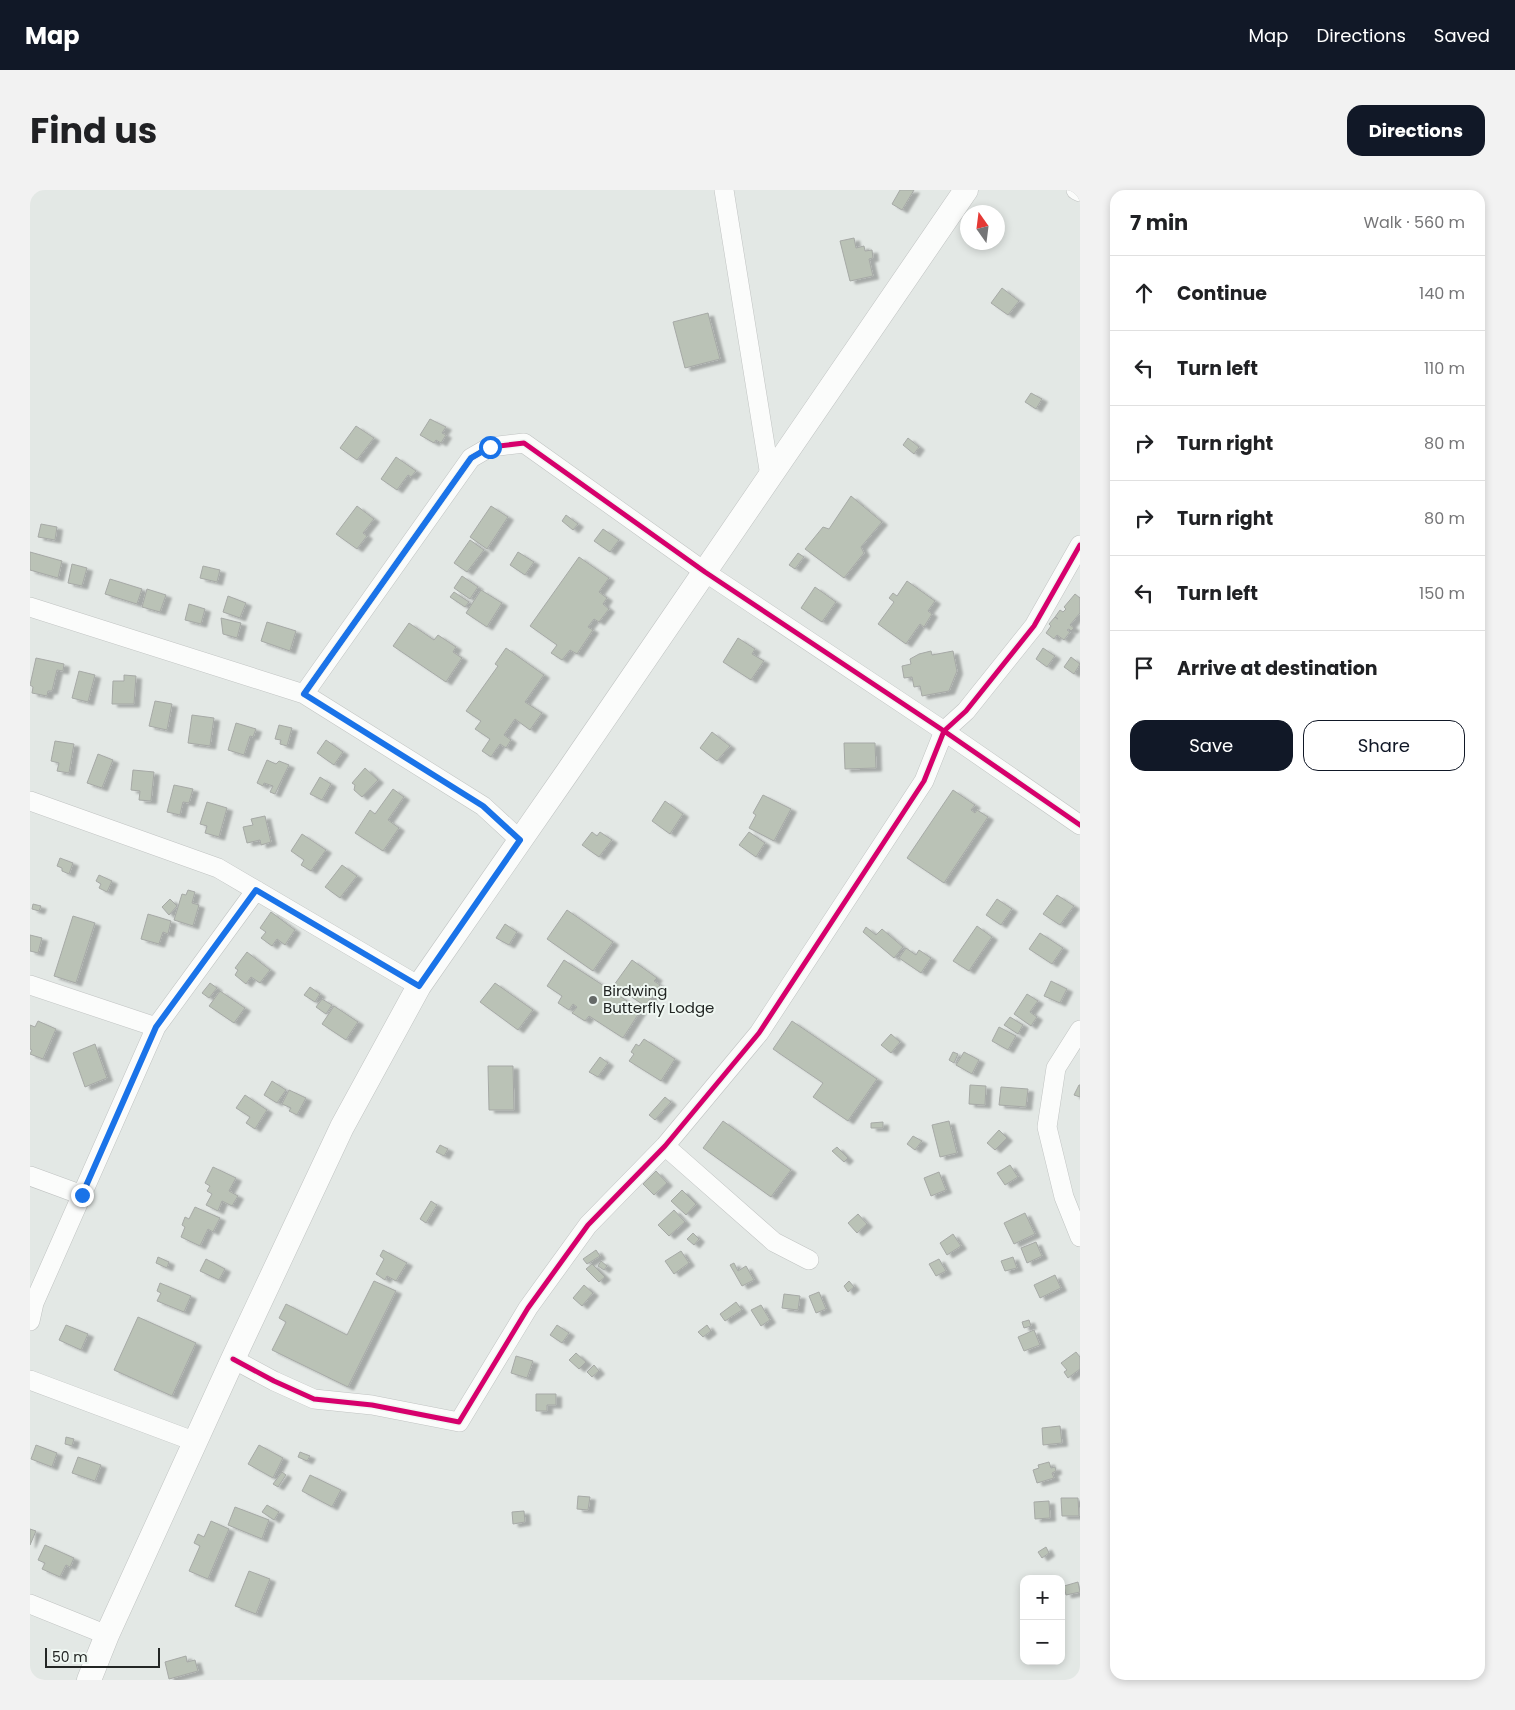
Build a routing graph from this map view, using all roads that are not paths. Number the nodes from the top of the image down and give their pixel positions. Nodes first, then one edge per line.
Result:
1 (724, 190) edge
2 (966, 190) edge
3 (1076, 190) edge
4 (1080, 192) edge
5 (770, 476) junction
6 (1080, 545) edge
7 (704, 572) junction
8 (30, 607) edge
9 (304, 694) junction
10 (944, 731) junction
11 (30, 801) edge
12 (1080, 825) edge
13 (520, 840) junction
14 (256, 890) junction
15 (30, 985) edge
16 (419, 986) junction
17 (156, 1027) junction
18 (1080, 1030) edge
19 (665, 1146) junction
20 (30, 1176) edge
21 (82, 1195) junction
22 (1080, 1237) edge
23 (809, 1260) dead end
24 (30, 1322) edge
25 (233, 1359) junction
26 (30, 1380) edge
27 (196, 1442) junction
28 (30, 1604) edge
29 (107, 1635) junction
30 (89, 1680) edge

1 - 5 street
2 - 5 main road
3 - 4 street
5 - 7 main road
6 - 10 street
7 - 9 street
7 - 10 street
7 - 13 main road
8 - 9 street
9 - 13 street
10 - 12 street
10 - 19 street
11 - 14 street
13 - 16 main road
14 - 16 street
14 - 17 street
15 - 17 street
16 - 25 main road
17 - 21 street
18 - 22 street
19 - 23 street
19 - 25 street
20 - 21 street
21 - 24 street
25 - 27 main road
26 - 27 street
27 - 29 main road
28 - 29 street
29 - 30 main road

